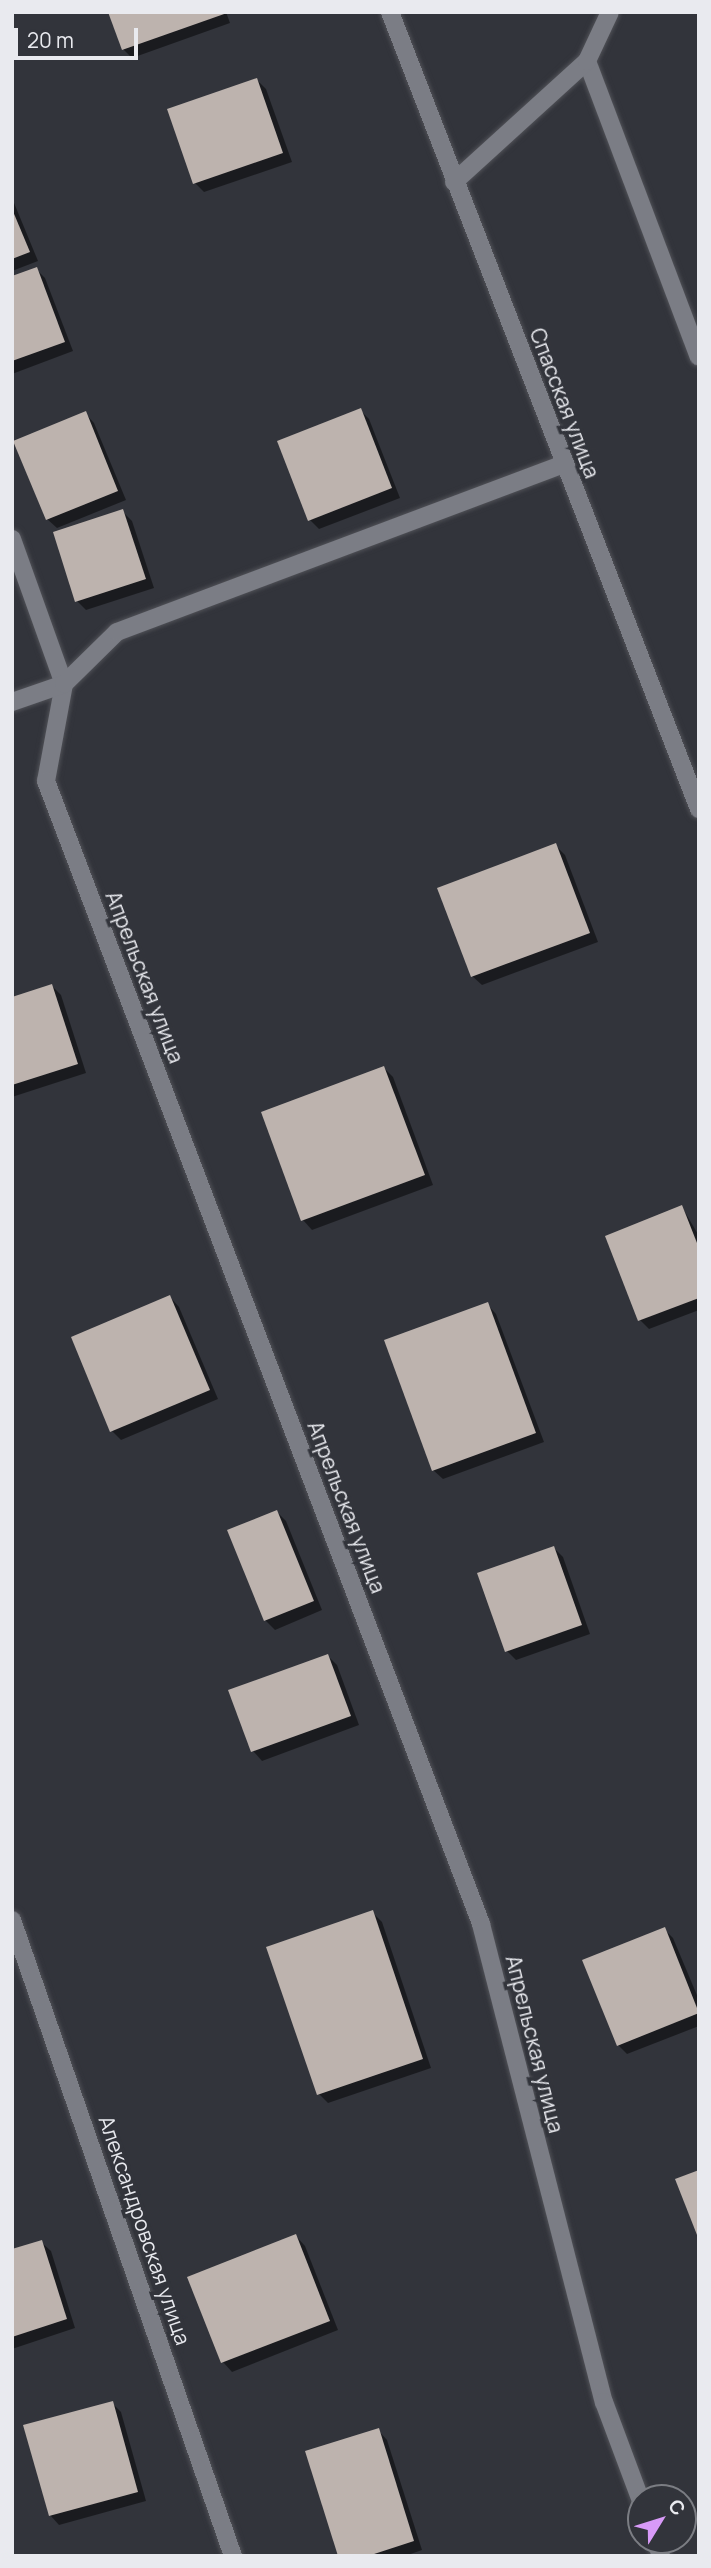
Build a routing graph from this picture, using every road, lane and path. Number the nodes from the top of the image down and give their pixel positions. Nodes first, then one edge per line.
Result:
1 (390, 12) edge
2 (610, 12) edge
3 (587, 61) junction
4 (454, 182) junction
5 (699, 357) edge
6 (564, 464) junction
7 (12, 539) edge
8 (64, 684) junction
9 (12, 702) edge
10 (699, 809) edge
11 (12, 1920) edge
12 (635, 2484) edge
13 (233, 2556) edge

1 - 4 street, Спасская улица
2 - 3 street
3 - 4 street
3 - 5 street
4 - 6 street, Спасская улица
6 - 8 street
6 - 10 street, Спасская улица
7 - 8 street
8 - 9 street
8 - 12 street, Апрельская улица
11 - 13 street, Александровская улица

